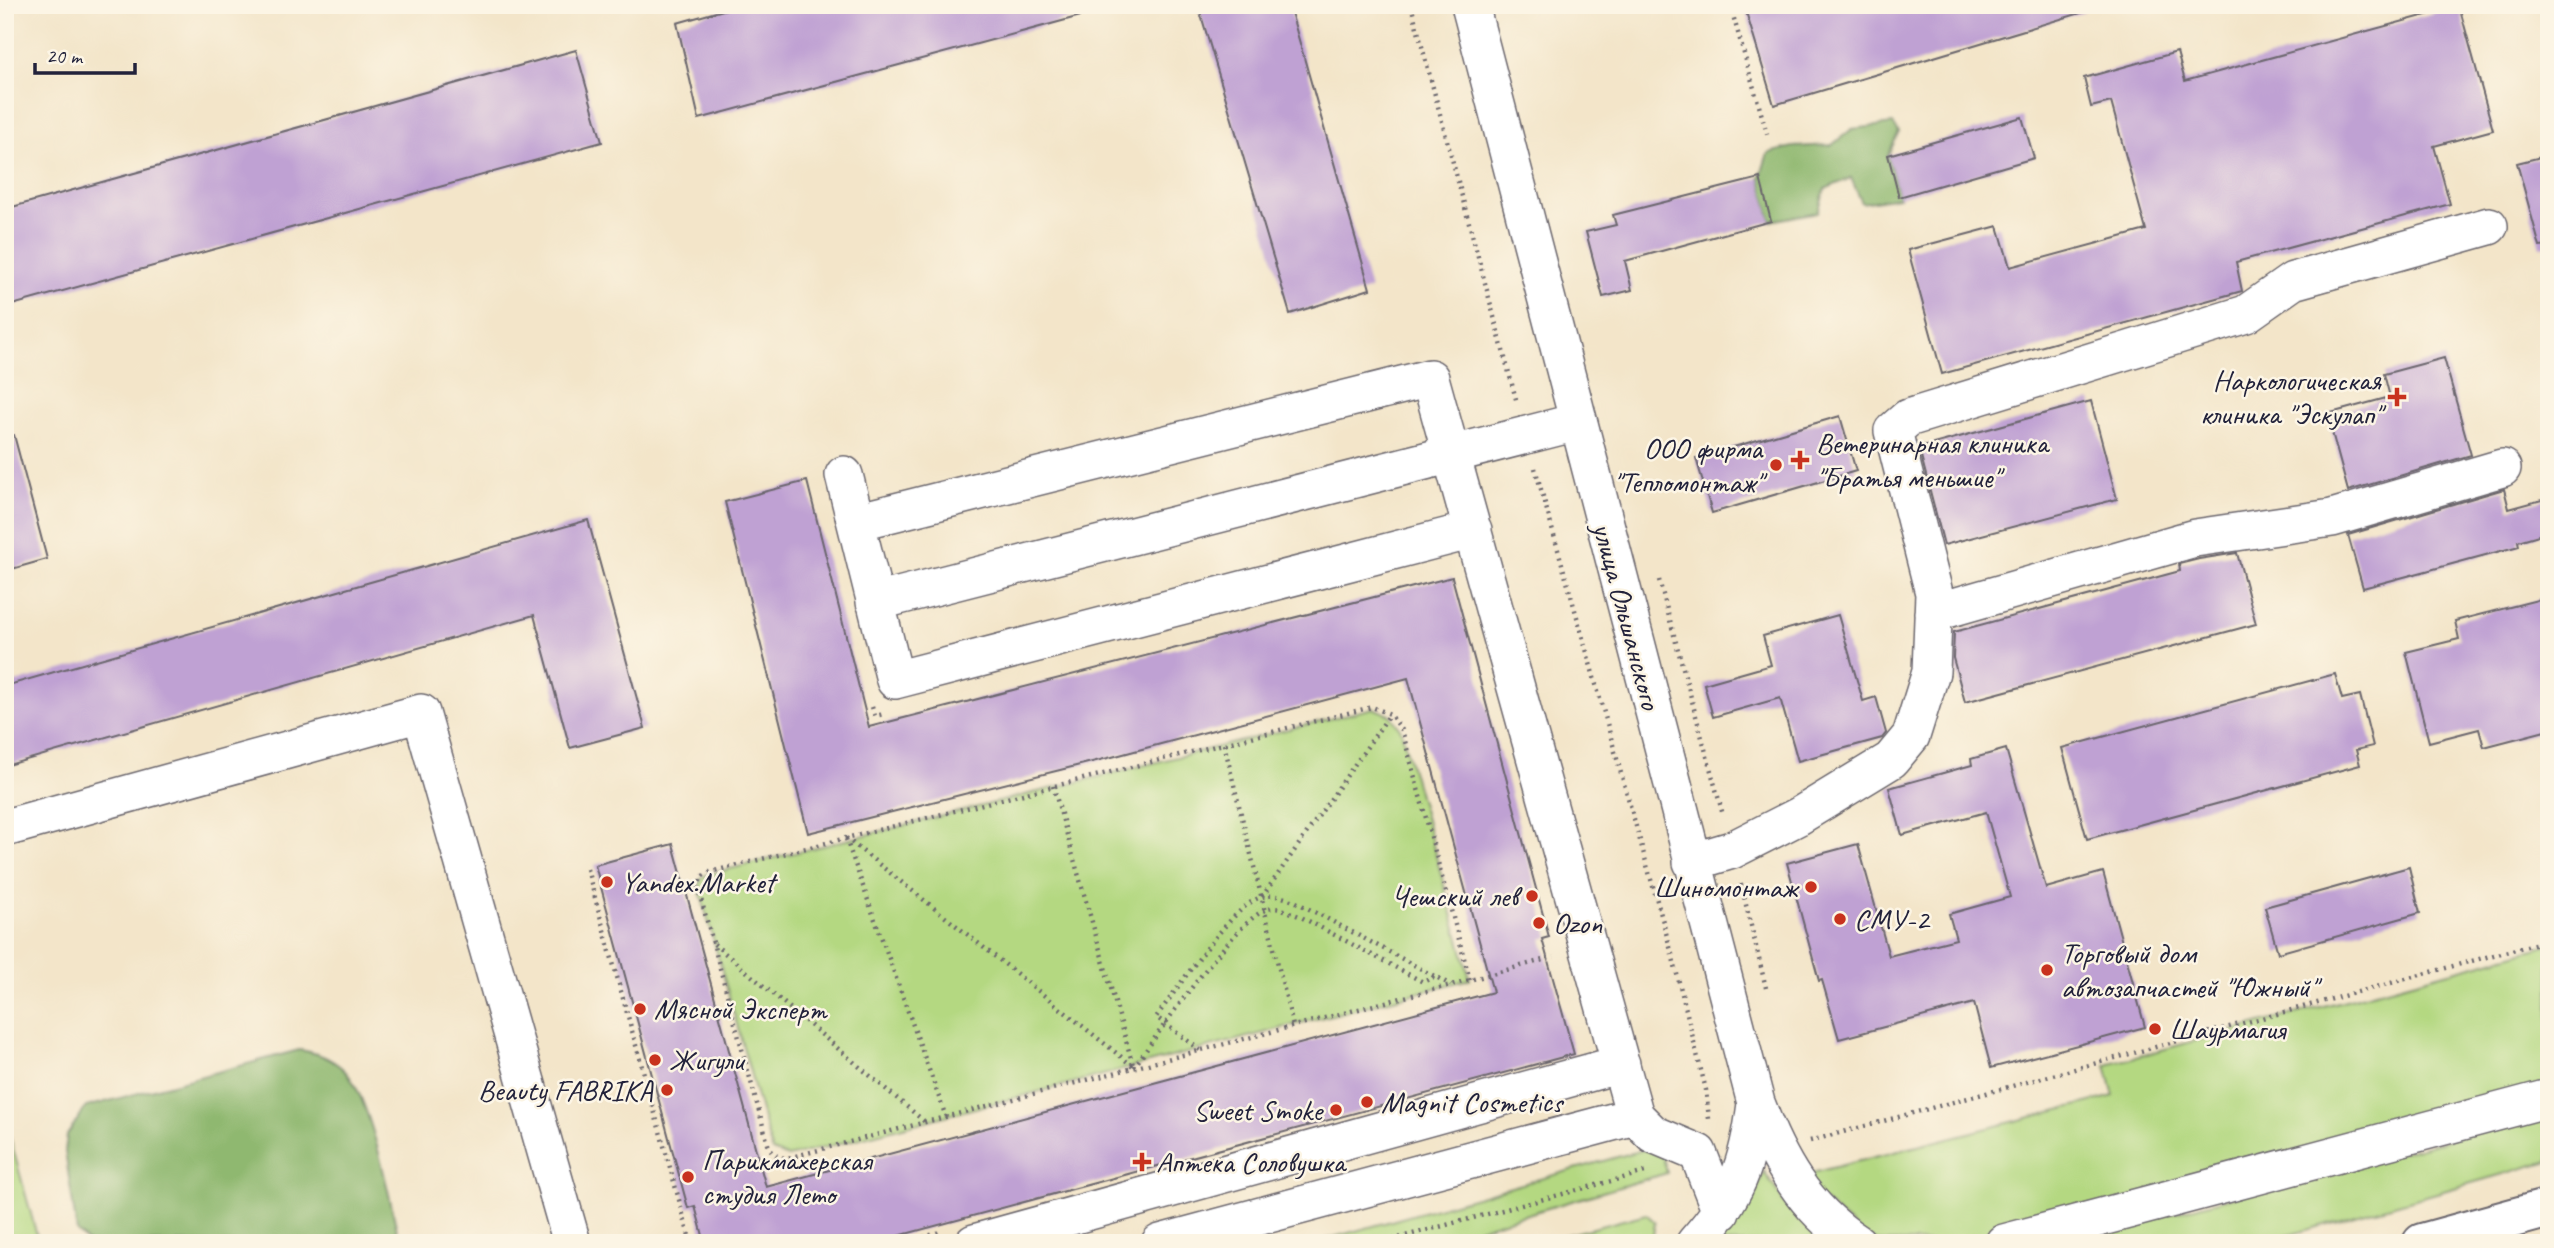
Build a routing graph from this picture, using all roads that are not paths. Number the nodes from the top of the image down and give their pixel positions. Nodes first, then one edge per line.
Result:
1 (1470, 5) edge
2 (2489, 226) dead end
3 (1577, 422) junction
4 (1452, 455) junction
5 (2502, 468) dead end
6 (844, 475) dead end
7 (856, 522) junction
8 (1473, 530) junction
9 (876, 602) junction
10 (1933, 613) junction
11 (5, 828) edge
12 (1692, 862) junction
13 (1621, 1064) junction
14 (2549, 1098) edge
15 (1756, 1103) junction
16 (1635, 1116) junction
17 (2549, 1208) edge
18 (1721, 1212) junction
19 (572, 1243) edge
20 (974, 1243) edge
21 (1160, 1243) edge
22 (1695, 1243) edge
23 (1857, 1243) edge
24 (2004, 1243) edge
25 (2421, 1243) edge

1 - 3 street, улица Ольшанского
2 - 10 street
3 - 4 street
3 - 12 street, улица Ольшанского
4 - 7 street
4 - 8 street
4 - 9 street
5 - 10 street
6 - 7 street
7 - 9 street
8 - 9 street
8 - 13 street
10 - 12 street
11 - 19 street
12 - 15 street, улица Ольшанского
13 - 16 street
13 - 20 street
14 - 24 street
15 - 18 street
15 - 23 street, улица Ольшанского
16 - 18 street
16 - 21 street
17 - 25 main road
18 - 22 street

